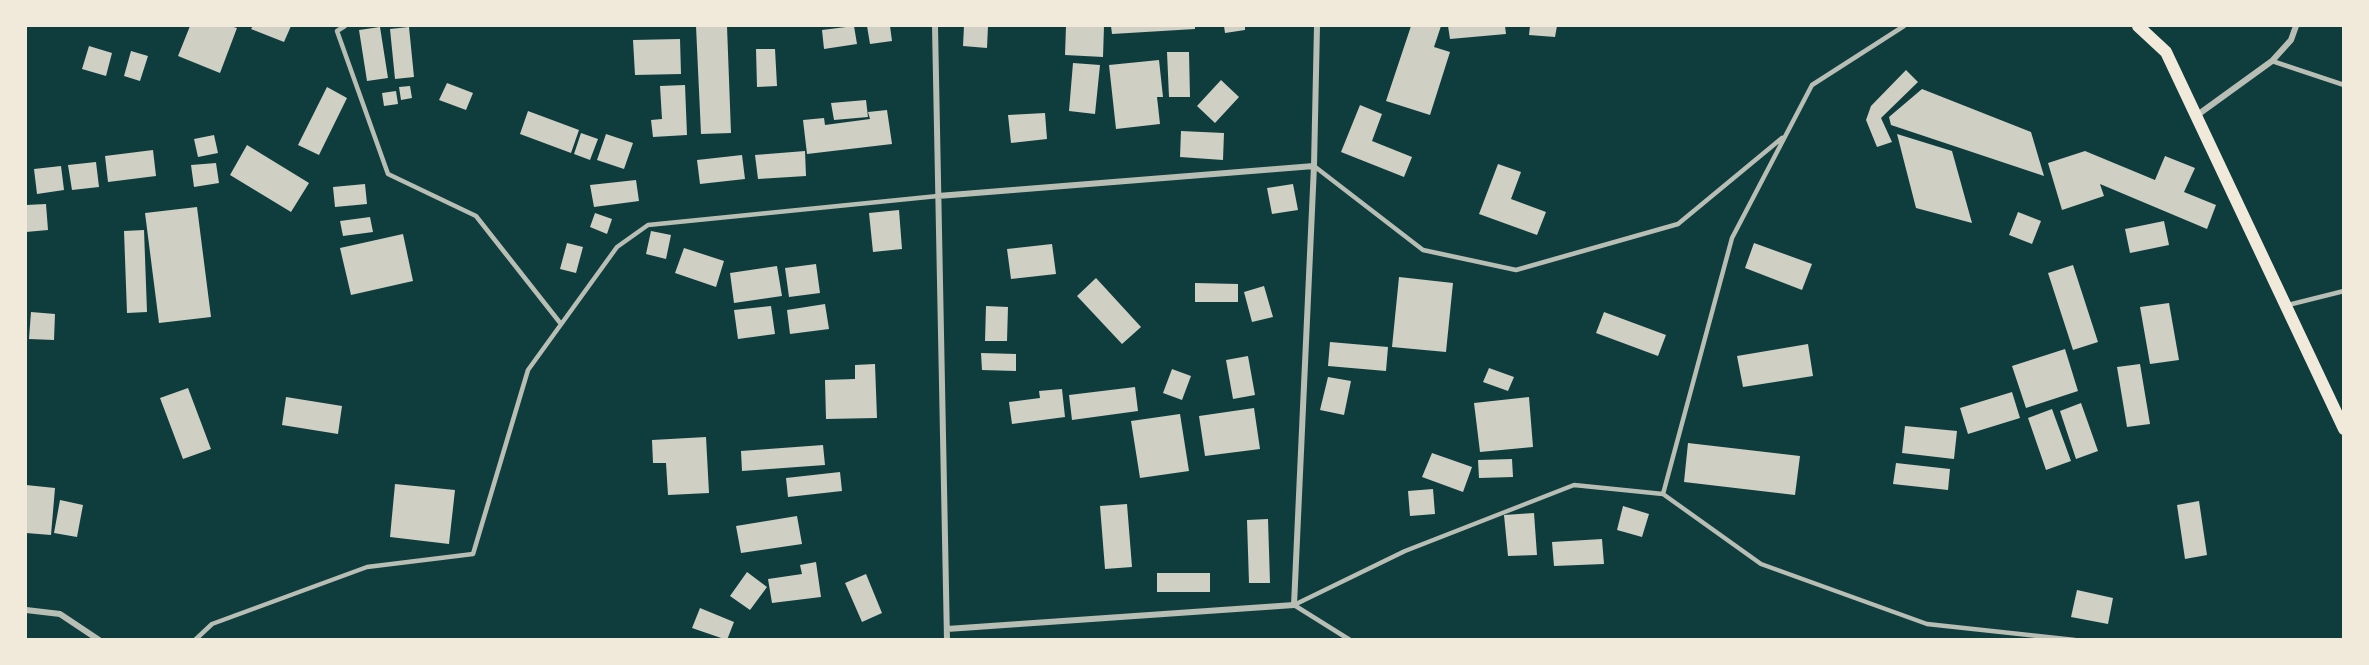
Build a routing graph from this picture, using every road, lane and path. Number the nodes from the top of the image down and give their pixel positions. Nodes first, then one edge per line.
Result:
1 (345, 26) edge
2 (935, 26) edge
3 (1317, 26) edge
4 (1904, 26) edge
5 (2138, 26) edge
6 (2296, 26) edge
7 (2272, 61) junction
8 (2343, 85) edge
9 (2196, 116) junction
10 (1784, 136) junction
11 (1314, 166) junction
12 (938, 196) junction
13 (2343, 291) edge
14 (2285, 306) junction
15 (561, 324) junction
16 (2343, 429) edge
17 (1663, 494) junction
18 (1294, 605) junction
19 (26, 610) edge
20 (947, 629) junction
21 (99, 639) edge
22 (195, 639) edge
23 (947, 639) edge
24 (1350, 639) edge
25 (2075, 639) edge

1 - 15 lane
2 - 12 street
3 - 11 street
4 - 10 lane
5 - 9 main road
6 - 7 street
7 - 8 lane
7 - 9 street
9 - 14 main road
10 - 11 lane
10 - 17 lane
11 - 12 street
11 - 18 street
12 - 15 lane
12 - 20 street
13 - 14 lane
14 - 16 main road
15 - 22 lane
17 - 18 lane
17 - 25 lane
18 - 20 street
18 - 24 lane
19 - 21 street
20 - 23 street

